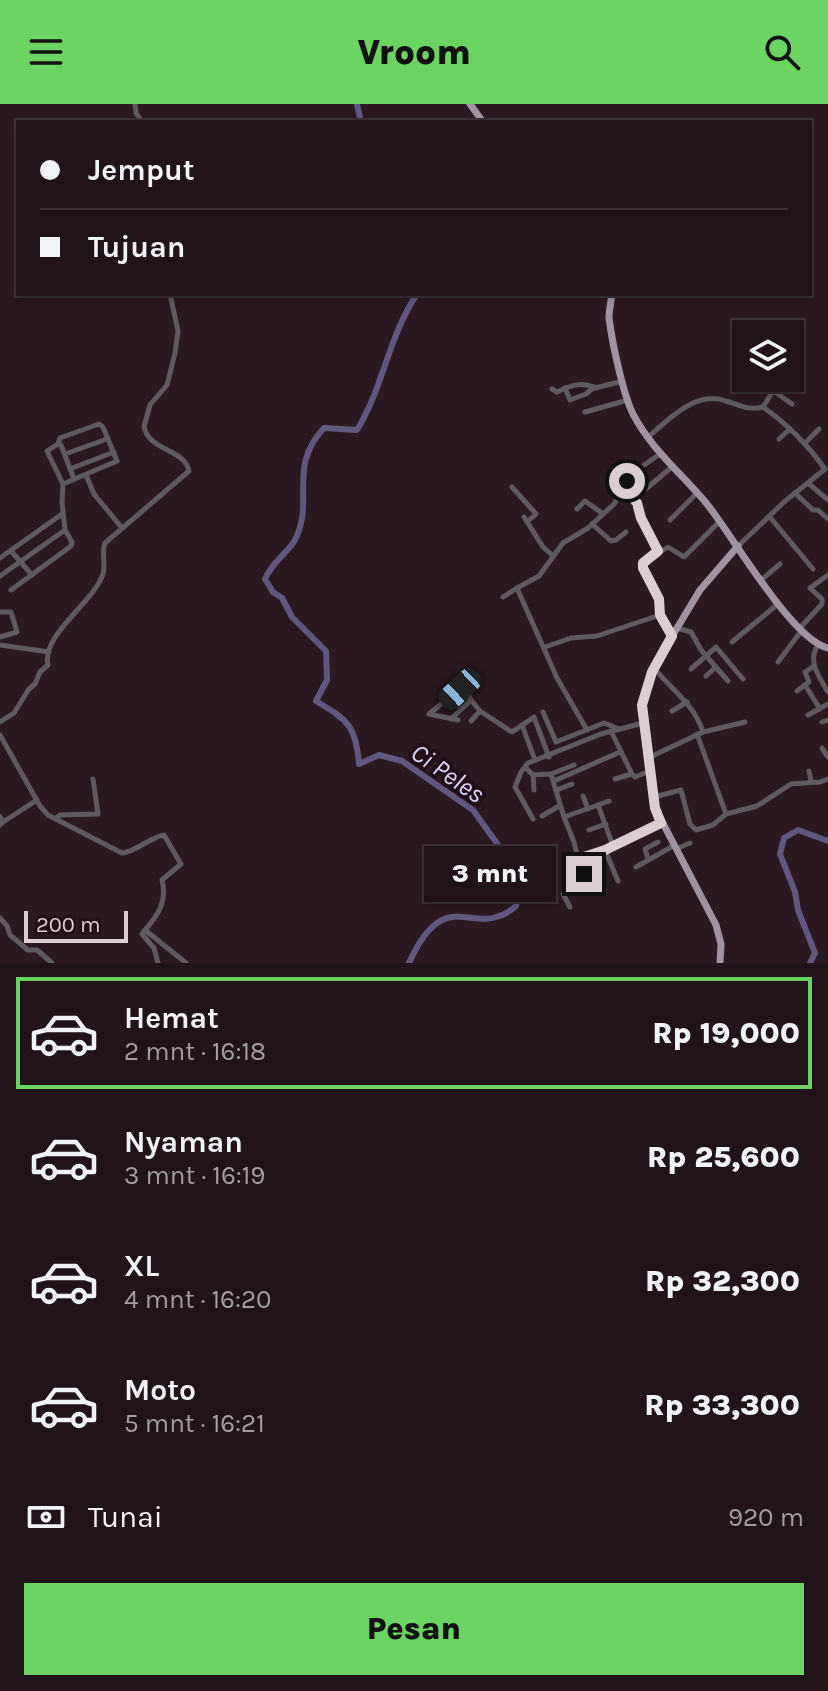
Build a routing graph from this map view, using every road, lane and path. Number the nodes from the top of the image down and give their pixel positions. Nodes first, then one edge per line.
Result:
1 (170, 296) edge
2 (612, 296) edge
3 (624, 381) junction
4 (594, 387) junction
5 (565, 388) junction
6 (552, 389) dead end
7 (772, 392) edge
8 (774, 392) edge
9 (628, 400) junction
10 (792, 404) dead end
11 (763, 407) junction
12 (585, 412) dead end
13 (790, 429) junction
14 (819, 429) dead end
15 (648, 437) junction
16 (107, 439) junction
17 (779, 439) dead end
18 (805, 443) junction
19 (58, 444) junction
20 (114, 452) junction
21 (65, 454) junction
22 (660, 454) junction
23 (673, 466) junction
24 (70, 469) junction
25 (826, 470) edge
26 (86, 475) junction
27 (74, 479) junction
28 (808, 483) junction
29 (63, 484) junction
30 (512, 487) dead end
31 (625, 488) junction
32 (697, 493) junction
33 (795, 493) junction
34 (634, 499) junction
35 (828, 500) edge
36 (577, 509) dead end
37 (62, 513) junction
38 (602, 513) junction
39 (769, 516) junction
40 (828, 519) edge
41 (670, 520) dead end
42 (720, 521) junction
43 (592, 524) junction
44 (122, 528) junction
45 (65, 530) junction
46 (626, 532) dead end
47 (729, 533) junction
48 (737, 544) junction
49 (11, 551) junction
50 (658, 551) junction
51 (727, 554) junction
52 (552, 555) junction
53 (744, 555) junction
54 (0, 558) edge
55 (20, 561) junction
56 (780, 564) dead end
57 (813, 569) dead end
58 (32, 575) junction
59 (828, 575) edge
60 (0, 576) edge
61 (760, 581) junction
62 (517, 588) junction
63 (11, 590) dead end
64 (828, 595) edge
65 (503, 597) dead end
66 (822, 599) junction
67 (778, 604) junction
68 (0, 612) edge
69 (660, 615) junction
70 (677, 628) junction
71 (801, 629) junction
72 (672, 636) junction
73 (0, 637) edge
74 (732, 642) dead end
75 (0, 645) edge
76 (818, 645) junction
77 (545, 647) junction
78 (828, 648) edge
79 (49, 652) junction
80 (706, 656) junction
81 (778, 662) dead end
82 (814, 666) junction
83 (654, 667) junction
84 (716, 667) junction
85 (691, 669) dead end
86 (706, 676) dead end
87 (743, 679) dead end
88 (728, 681) dead end
89 (805, 685) junction
90 (797, 691) dead end
91 (828, 692) edge
92 (471, 700) junction
93 (687, 702) junction
94 (828, 704) edge
95 (820, 709) junction
96 (480, 711) junction
97 (672, 711) dead end
98 (543, 712) dead end
99 (808, 715) dead end
100 (471, 721) dead end
101 (0, 722) edge
102 (745, 722) dead end
103 (643, 723) junction
104 (522, 725) junction
105 (620, 729) junction
106 (587, 730) junction
107 (611, 731) junction
108 (700, 733) junction
109 (0, 735) edge
110 (822, 748) dead end
111 (620, 752) junction
112 (549, 757) junction
113 (828, 757) edge
114 (648, 758) junction
115 (535, 760) junction
116 (574, 765) dead end
117 (525, 767) junction
118 (650, 771) junction
119 (809, 771) dead end
120 (632, 774) junction
121 (533, 775) junction
122 (553, 777) junction
123 (93, 779) dead end
124 (615, 779) dead end
125 (828, 779) edge
126 (811, 781) junction
127 (572, 784) dead end
128 (534, 790) dead end
129 (557, 790) junction
130 (583, 796) dead end
131 (653, 797) junction
132 (37, 800) junction
133 (609, 801) dead end
134 (598, 805) junction
135 (559, 806) junction
136 (588, 809) junction
137 (726, 814) junction
138 (542, 816) dead end
139 (564, 817) junction
140 (55, 819) junction
141 (533, 819) dead end
142 (1, 822) edge
143 (661, 823) junction
144 (606, 824) junction
145 (589, 830) dead end
146 (658, 842) dead end
147 (690, 843) dead end
148 (613, 846) junction
149 (674, 848) junction
150 (605, 850) junction
151 (588, 856) junction
152 (578, 859) junction
153 (648, 859) junction
154 (636, 867) dead end
155 (587, 878) junction
156 (618, 881) dead end
157 (570, 907) dead end
158 (0, 918) edge
159 (145, 930) junction
160 (52, 963) edge
161 (158, 963) edge
162 (186, 963) edge
163 (720, 963) edge

1 - 44 street
2 - 3 main road
3 - 4 street
3 - 9 main road
4 - 5 street
4 - 5 street
5 - 6 street
7 - 11 street
8 - 10 street
9 - 12 street
9 - 15 main road
11 - 13 street
11 - 15 street
13 - 17 street
13 - 18 street
14 - 18 street
15 - 22 main road
16 - 19 street
16 - 20 street
16 - 21 street
18 - 25 street
19 - 21 street
19 - 29 street
20 - 24 street
20 - 26 street
21 - 24 street
22 - 23 main road
22 - 31 street
23 - 32 main road
23 - 34 street
24 - 27 street
25 - 28 street
26 - 27 street
26 - 44 street
27 - 29 street
28 - 33 street
28 - 35 street
29 - 37 street
30 - 52 street
31 - 34 street
31 - 38 street
32 - 41 street
32 - 42 main road
33 - 39 street
33 - 40 street
34 - 50 street
36 - 38 street
37 - 45 street
37 - 49 street
38 - 43 street
39 - 48 street
39 - 57 street
42 - 47 main road
42 - 50 street
43 - 46 street
43 - 52 street
44 - 79 street
45 - 55 street
45 - 58 street
47 - 48 main road
47 - 51 main road
48 - 51 main road
48 - 53 main road
49 - 54 street
49 - 55 street
50 - 69 street
51 - 53 main road
51 - 70 main road
52 - 62 street
53 - 61 main road
55 - 58 street
55 - 60 street
56 - 61 street
58 - 63 street
59 - 66 street
61 - 67 main road
62 - 65 street
62 - 77 street
64 - 66 street
66 - 71 street
67 - 71 main road
67 - 74 street
68 - 73 street
69 - 72 street
69 - 77 street
70 - 72 main road
70 - 80 street
71 - 76 main road
71 - 81 street
72 - 83 main road
75 - 79 street
76 - 78 main road
76 - 82 street
77 - 106 street
79 - 101 street
80 - 84 street
80 - 85 street
80 - 87 street
82 - 89 street
82 - 91 street
83 - 93 street
83 - 103 main road
84 - 86 street
84 - 88 street
89 - 90 street
89 - 95 street
92 - 92 street
92 - 96 street
93 - 97 street
93 - 108 street
94 - 95 street
95 - 99 street
96 - 100 street
96 - 104 street
98 - 106 street
102 - 108 street
103 - 105 street
103 - 114 main road
104 - 112 street
104 - 115 street
105 - 106 street
105 - 107 street
107 - 111 street
107 - 112 street
108 - 114 street
108 - 137 street
109 - 132 street
110 - 113 street
111 - 120 street
111 - 122 street
112 - 115 street
114 - 118 main road
115 - 117 street
116 - 122 street
117 - 121 street
117 - 141 street
118 - 120 street
118 - 131 main road
119 - 126 street
120 - 124 street
121 - 122 street
121 - 128 street
122 - 129 street
123 - 140 street
125 - 126 street
126 - 137 street
127 - 129 street
129 - 135 street
130 - 136 street
131 - 137 street
131 - 143 main road
132 - 140 street
132 - 142 street
133 - 134 street
134 - 136 street
134 - 144 street
135 - 138 street
135 - 139 street
136 - 139 street
139 - 152 street
140 - 159 street
143 - 148 street
143 - 149 main road
144 - 145 street
144 - 148 street
146 - 153 street
147 - 149 street
148 - 150 street
149 - 153 street
149 - 163 main road
150 - 151 street
150 - 156 street
151 - 152 street
151 - 155 street
152 - 155 street
153 - 154 street
155 - 157 street
158 - 160 street
159 - 161 street
159 - 162 street

